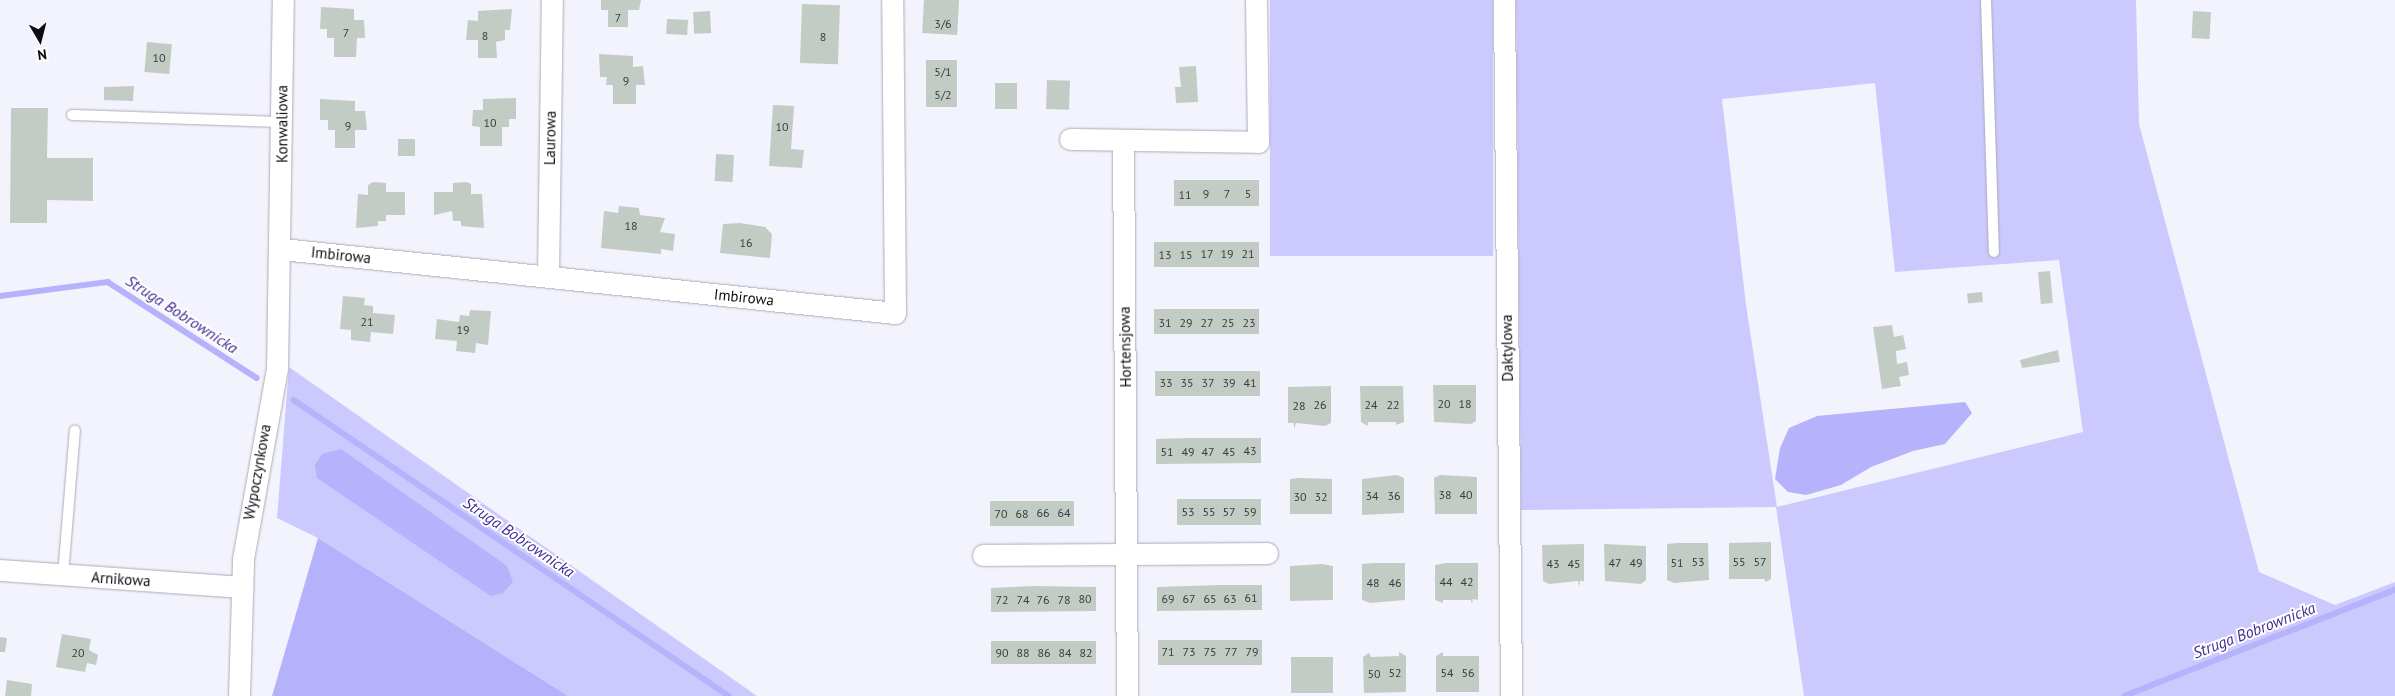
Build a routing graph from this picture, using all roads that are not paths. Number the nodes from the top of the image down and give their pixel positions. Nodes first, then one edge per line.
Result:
1 (283, 0) edge
2 (552, 0) edge
3 (892, 0) edge
4 (1256, 0) edge
5 (1504, 0) edge
6 (1986, 0) edge
7 (72, 115) dead end
8 (282, 122) junction
9 (1070, 139) dead end
10 (1123, 140) junction
11 (282, 248) junction
12 (1994, 252) dead end
13 (548, 276) junction
14 (75, 430) dead end
15 (1266, 553) dead end
16 (1126, 554) junction
17 (983, 556) dead end
18 (0, 570) edge
19 (63, 575) junction
20 (242, 586) junction
21 (239, 696) edge
22 (1127, 696) edge
23 (1510, 696) edge

1 - 8 street, Konwaliowa
2 - 13 street, Laurowa
3 - 13 street, Imbirowa
4 - 10 street
5 - 23 street, Daktylowa
6 - 12 lane
7 - 8 lane
8 - 11 street, Konwaliowa
9 - 10 street
10 - 16 street, Hortensjowa
11 - 13 street, Imbirowa
11 - 20 street, Wypoczynkowa
14 - 19 lane
15 - 16 street
16 - 17 street
16 - 22 street, Hortensjowa
18 - 19 street, Arnikowa
19 - 20 street, Arnikowa
20 - 21 street, Wypoczynkowa

